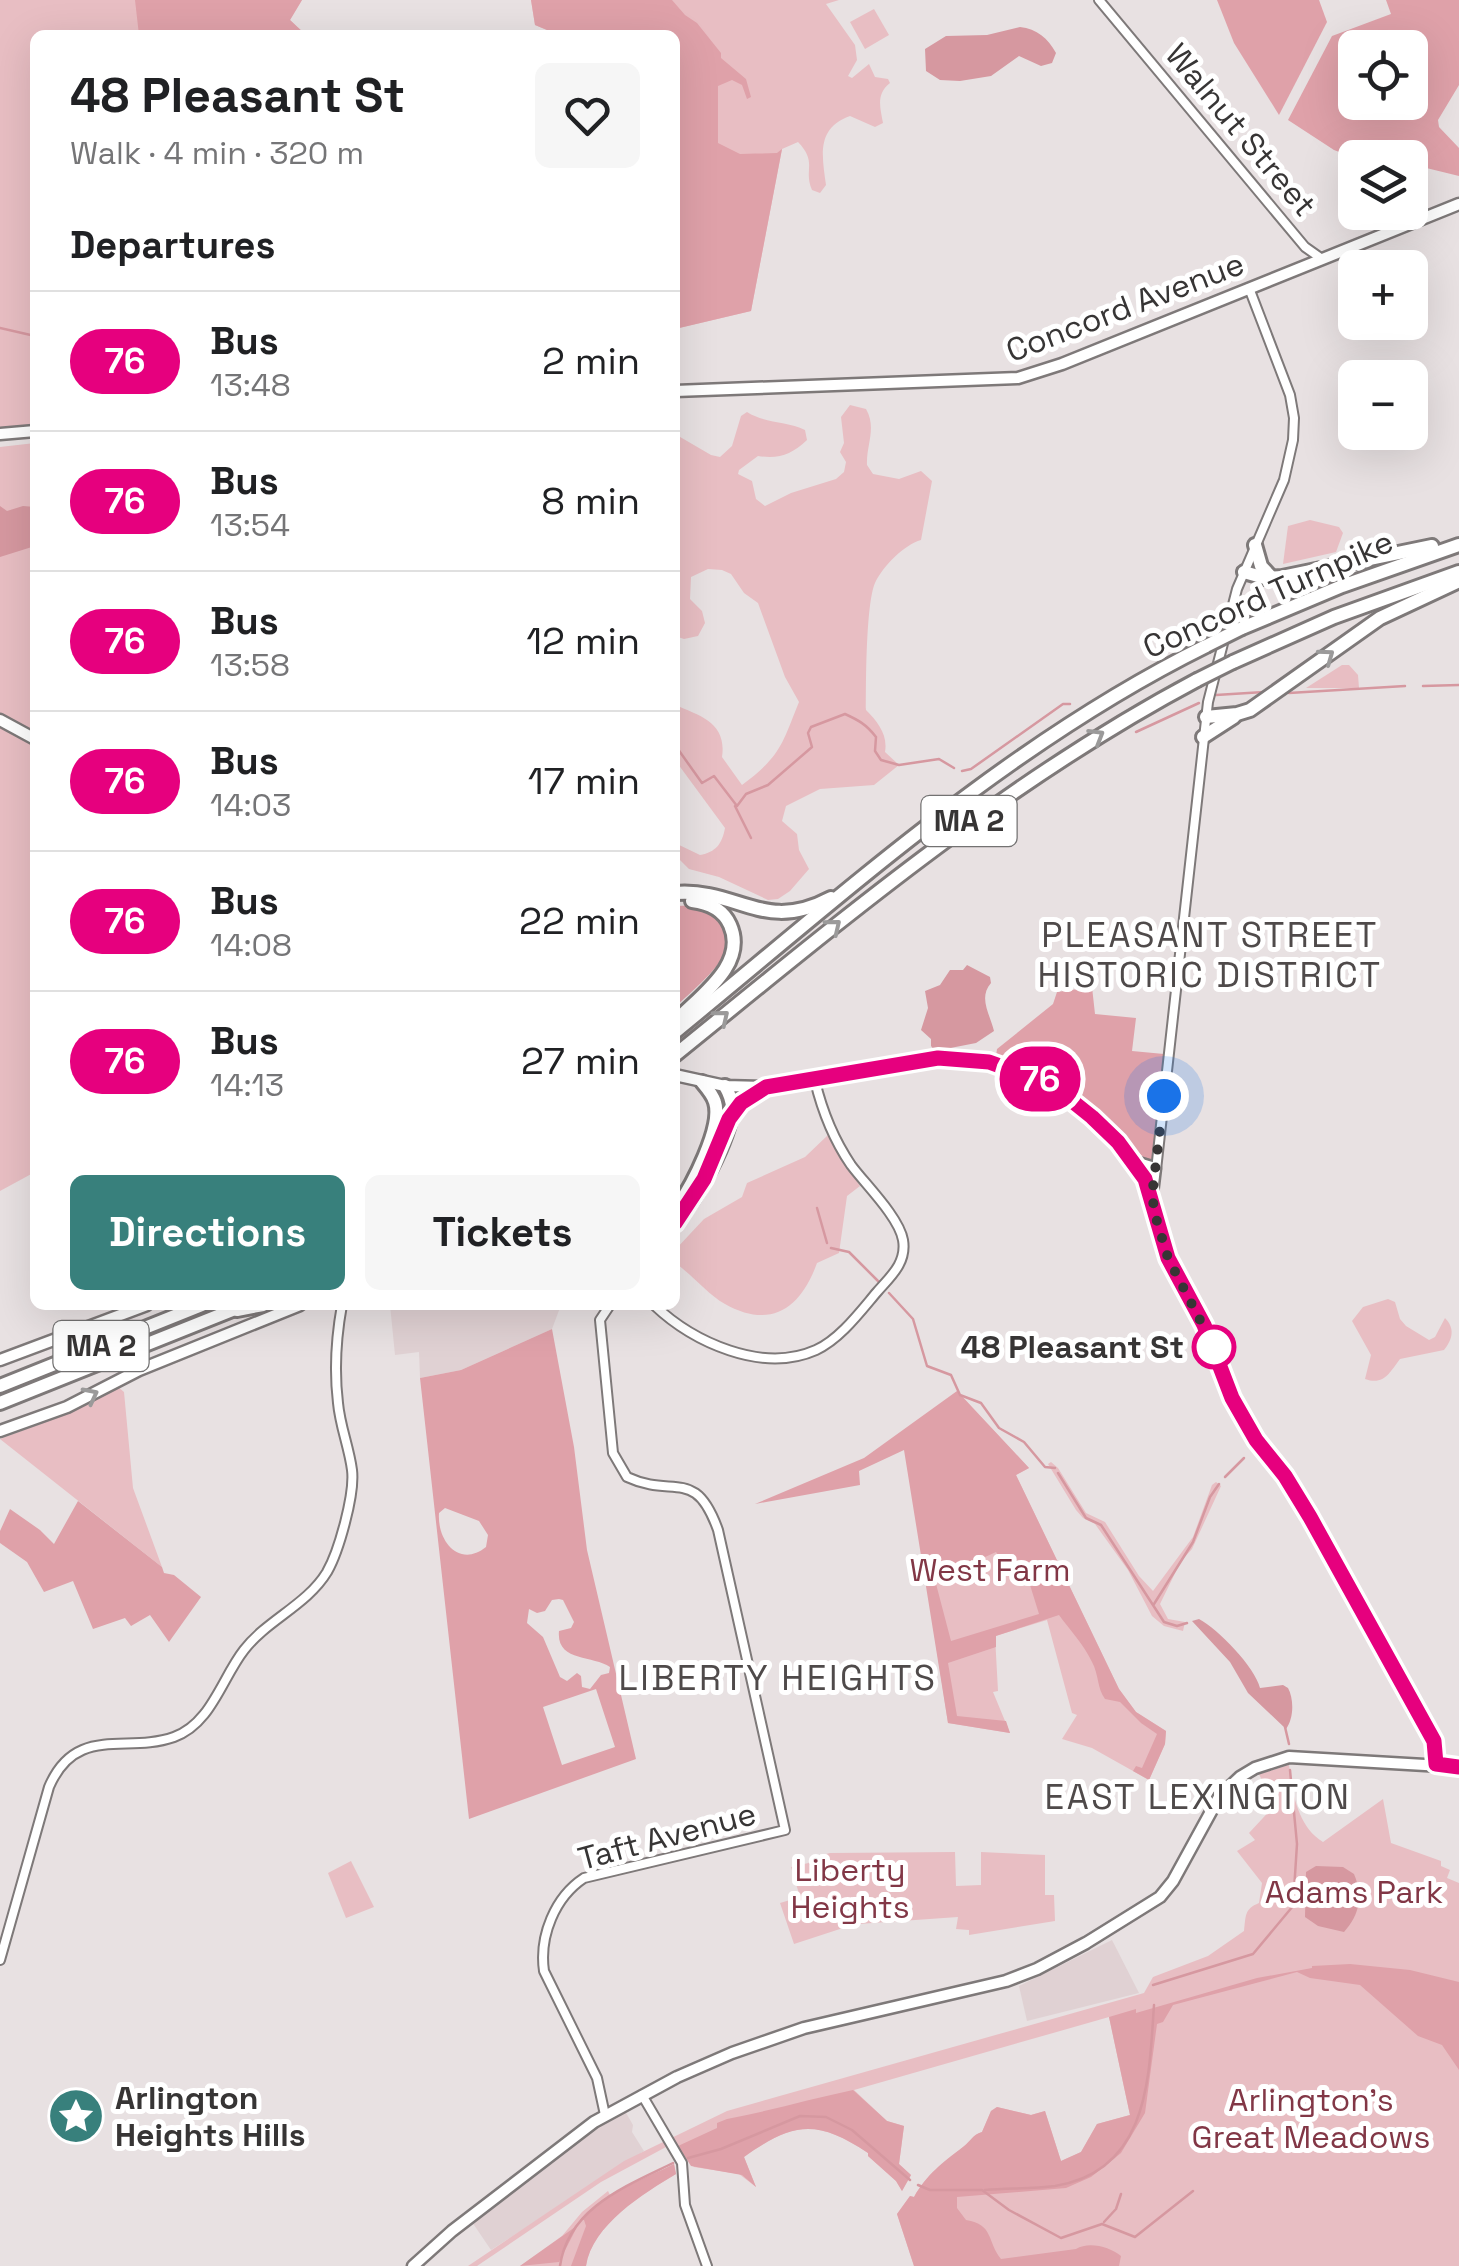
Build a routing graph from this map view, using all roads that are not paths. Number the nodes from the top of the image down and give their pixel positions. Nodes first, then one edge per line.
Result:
1 (1099, 0) edge
2 (1459, 204) edge
3 (1305, 247) junction
4 (1322, 259) junction
5 (1308, 264) junction
6 (1248, 288) junction
7 (680, 391) edge
8 (30, 431) edge
9 (0, 434) edge
10 (1459, 543) edge
11 (1255, 545) junction
12 (1244, 572) junction
13 (1459, 572) edge
14 (1272, 578) junction
15 (1459, 581) edge
16 (1239, 714) junction
17 (1206, 716) junction
18 (0, 720) edge
19 (30, 736) edge
20 (1203, 738) junction
21 (855, 885) junction
22 (680, 893) edge
23 (680, 902) edge
24 (680, 1017) edge
25 (680, 1028) edge
26 (680, 1051) edge
27 (680, 1076) edge
28 (815, 1081) junction
29 (702, 1082) junction
30 (724, 1086) junction
31 (766, 1087) junction
32 (729, 1119) junction
33 (1148, 1169) junction
34 (680, 1201) edge
35 (680, 1215) edge
36 (134, 1310) edge
37 (190, 1310) edge
38 (233, 1310) edge
39 (242, 1310) edge
40 (288, 1310) edge
41 (342, 1310) edge
42 (605, 1310) edge
43 (660, 1310) edge
44 (224, 1314) junction
45 (0, 1360) edge
46 (0, 1386) edge
47 (0, 1403) edge
48 (0, 1430) edge
49 (1432, 1763) junction
50 (1459, 1767) edge
51 (0, 1960) edge
52 (642, 2095) junction
53 (605, 2115) junction
54 (413, 2266) edge
55 (707, 2266) edge

1 - 3 street, Walnut Street
2 - 4 main road, Concord Avenue
3 - 4 street, Walnut Street
3 - 5 street, Walnut Street
4 - 5 main road, Concord Avenue
5 - 6 main road, Concord Avenue
6 - 7 main road, Concord Avenue
6 - 11 street
8 - 9 main road
10 - 14 highway
10 - 21 highway, Concord Turnpike / MA 2, bridge
11 - 12 street
11 - 14 highway
12 - 14 highway
12 - 17 street
26 -> 13 highway, Concord Turnpike / MA 2, bridge
16 -> 15 highway
16 - 17 highway
16 - 20 highway
17 - 20 street
18 - 19 main road
20 - 33 street
21 - 22 highway
21 - 25 highway, Concord Turnpike / MA 2
23 - 24 highway
27 - 29 main road
28 - 31 main road
28 - 33 main road
28 - 43 street
29 - 30 main road
29 - 34 highway
30 - 31 main road
30 - 32 highway
31 - 32 highway
32 - 35 highway
33 - 49 main road
36 - 45 main road
37 - 46 highway, MA 2
38 - 44 highway, MA 2
39 - 44 highway
48 -> 40 main road
41 - 51 street
42 - 53 street, Taft Avenue
44 - 47 highway, MA 2
49 - 50 main road
49 - 52 main road
52 - 53 main road
52 - 55 street
53 - 54 main road

